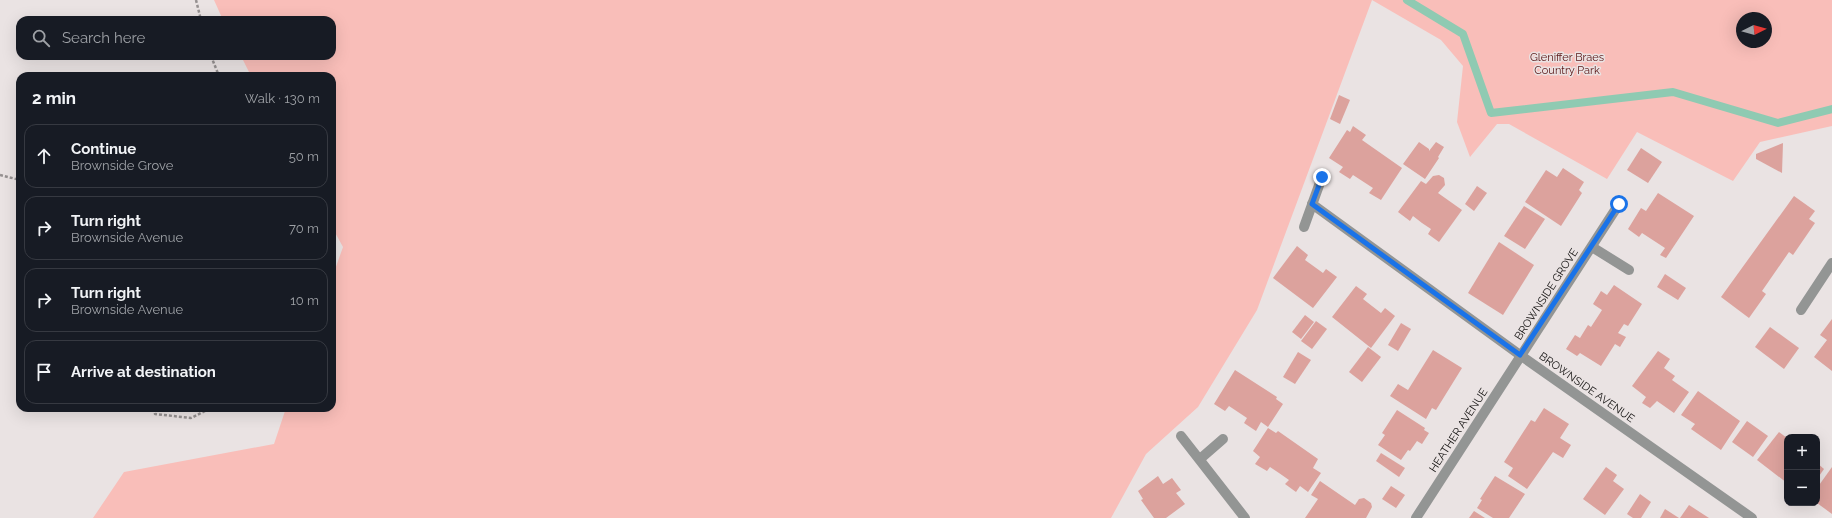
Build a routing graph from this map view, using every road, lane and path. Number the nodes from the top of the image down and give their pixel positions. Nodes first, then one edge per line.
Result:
1 (196, 0) edge
2 (200, 16) edge
3 (213, 60) edge
4 (217, 72) edge
5 (0, 175) edge
6 (1322, 177) dead end
7 (16, 179) edge
8 (1312, 204) junction
9 (1619, 204) dead end
10 (1304, 227) dead end
11 (1592, 247) junction
12 (1629, 270) dead end
13 (1830, 270) edge
14 (1801, 310) dead end
15 (1520, 355) junction
16 (155, 412) edge
17 (203, 412) edge
18 (1181, 436) dead end
19 (1223, 439) dead end
20 (1200, 459) junction
21 (1245, 518) edge
22 (1416, 518) edge
23 (1752, 518) edge

1 - 2 path
3 - 4 path
5 - 7 path
6 - 8 street
8 - 10 street
8 - 15 street, BROWNSIDE AVENUE
9 - 11 street, BROWNSIDE GROVE
11 - 12 street, BROWNSIDE GROVE
11 - 15 street, BROWNSIDE GROVE
13 - 14 street
15 - 22 street, HEATHER AVENUE
15 - 23 street, BROWNSIDE AVENUE
16 - 17 path
18 - 20 street
19 - 20 street
20 - 21 street

